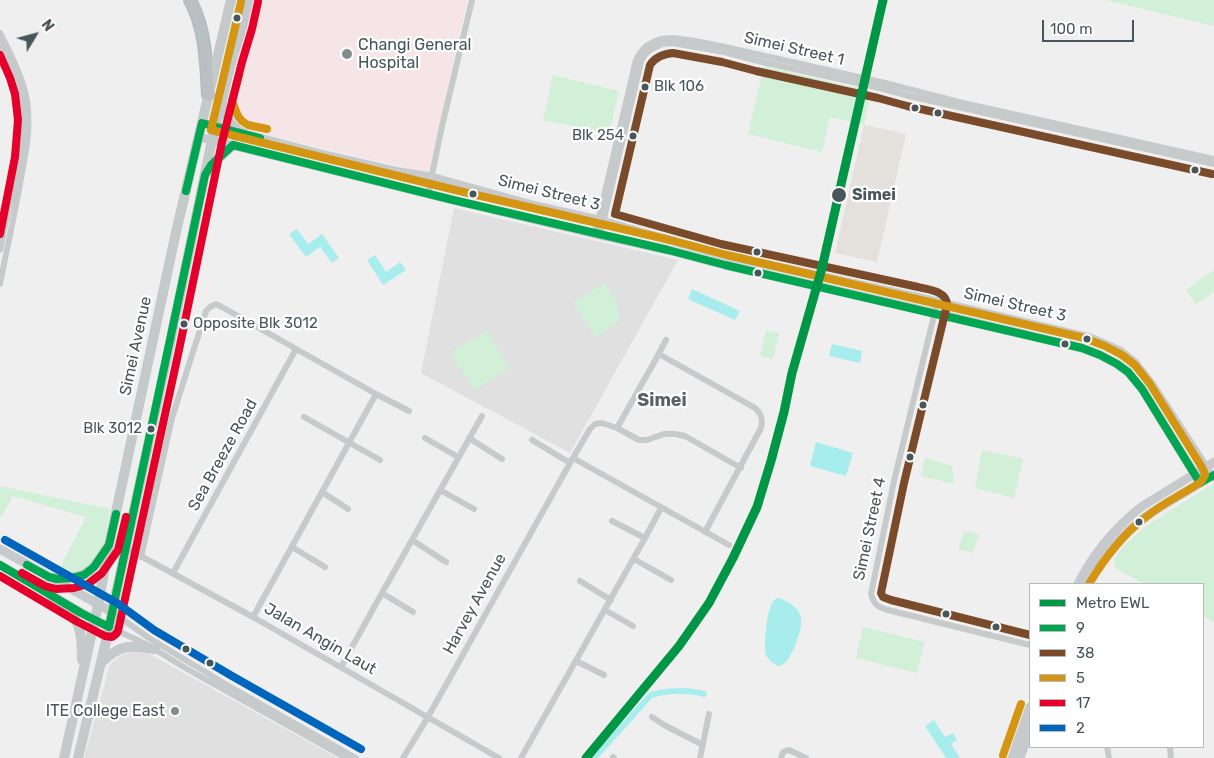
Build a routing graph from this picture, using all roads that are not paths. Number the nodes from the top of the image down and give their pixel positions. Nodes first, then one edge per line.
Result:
1 (190, 0) edge
2 (231, 0) edge
3 (248, 0) edge
4 (472, 0) edge
5 (0, 33) edge
6 (0, 43) edge
7 (208, 95) junction
8 (222, 102) junction
9 (202, 123) junction
10 (216, 126) junction
11 (244, 134) junction
12 (199, 136) junction
13 (212, 140) junction
14 (233, 145) junction
15 (1214, 160) edge
16 (1214, 164) edge
17 (394, 171) junction
18 (205, 174) junction
19 (431, 177) junction
20 (399, 186) junction
21 (428, 194) junction
22 (600, 221) junction
23 (597, 235) junction
24 (0, 250) edge
25 (0, 284) edge
26 (937, 303) junction
27 (934, 314) junction
28 (666, 340) dead end
29 (296, 350) junction
30 (659, 354) junction
31 (376, 394) junction
32 (409, 411) dead end
33 (482, 416) dead end
34 (304, 417) dead end
35 (617, 428) junction
36 (425, 438) dead end
37 (469, 438) junction
38 (532, 440) dead end
39 (349, 442) junction
40 (458, 457) junction
41 (502, 459) dead end
42 (380, 460) dead end
43 (571, 460) junction
44 (1214, 462) edge
45 (741, 468) junction
46 (1205, 468) junction
47 (1195, 474) junction
48 (1213, 476) edge
49 (1200, 483) junction
50 (440, 490) junction
51 (322, 492) junction
52 (1141, 507) junction
53 (661, 508) junction
54 (348, 509) dead end
55 (474, 509) dead end
56 (1148, 515) junction
57 (612, 520) dead end
58 (705, 532) junction
59 (645, 538) junction
60 (412, 540) junction
61 (109, 544) junction
62 (729, 544) dead end
63 (292, 547) junction
64 (126, 548) junction
65 (0, 550) edge
66 (141, 557) junction
67 (634, 559) junction
68 (446, 562) dead end
69 (0, 564) edge
70 (325, 567) dead end
71 (173, 573) junction
72 (49, 577) junction
73 (671, 580) dead end
74 (580, 581) dead end
75 (1079, 583) edge
76 (1088, 583) edge
77 (382, 593) junction
78 (50, 595) junction
79 (611, 600) junction
80 (98, 605) junction
81 (605, 610) junction
82 (112, 612) junction
83 (413, 612) dead end
84 (253, 617) junction
85 (94, 620) junction
86 (633, 626) dead end
87 (109, 627) junction
88 (1029, 645) edge
89 (155, 649) junction
90 (576, 661) junction
91 (100, 664) junction
92 (341, 667) junction
93 (604, 676) dead end
94 (82, 682) junction
95 (1029, 710) edge
96 (709, 714) dead end
97 (428, 717) junction
98 (652, 717) dead end
99 (1029, 732) edge
100 (703, 745) junction
101 (64, 758) edge
102 (78, 758) edge
103 (346, 758) edge
104 (356, 758) edge
105 (403, 758) edge
106 (499, 758) edge
107 (521, 758) edge
108 (700, 758) edge
109 (781, 758) edge
110 (806, 758) edge
111 (1012, 758) edge
112 (1020, 758) edge

1 - 7 highway
2 - 7 main road, Simei Avenue
3 - 8 main road, Simei Avenue
4 - 19 street
5 - 25 street
6 - 24 street
7 - 9 main road, Simei Avenue
8 - 10 main road, Simei Avenue
8 - 11 main road
9 - 10 main road, Simei Street 3
9 - 12 main road, Simei Avenue
10 - 11 main road, Simei Street 3
10 - 13 main road, Simei Avenue
11 - 17 main road, Simei Street 3
12 - 13 main road, Simei Street 3
12 - 61 main road, Simei Avenue
13 - 14 main road, Simei Street 3
13 - 18 main road, Simei Avenue
14 - 18 main road
14 - 20 main road, Simei Street 3
15 - 22 street, Simei Street 1
16 - 22 street, Simei Street 1
17 - 19 main road, Simei Street 3
17 - 20 main road
18 - 64 main road, Simei Avenue
19 - 21 street
19 - 22 main road, Simei Street 3
20 - 21 main road, Simei Street 3
21 - 23 main road, Simei Street 3
22 - 23 street, Simei Street 1
22 - 26 main road, Simei Street 3
23 - 27 main road, Simei Street 3
26 - 27 street, Simei Street 4
26 - 46 main road, Simei Street 3
27 - 47 main road, Simei Street 3
27 - 88 street, Simei Street 4
28 - 30 street
29 - 31 street
29 - 66 street
29 - 71 street, Sea Breeze Road
30 - 35 street
30 - 45 street
31 - 32 street
31 - 39 street
33 - 37 street
34 - 39 street
35 - 43 street, Harvey Avenue
35 - 45 street
36 - 40 street
37 - 40 street
37 - 41 street
38 - 43 street
39 - 42 street
39 - 51 street
40 - 50 street
43 - 53 street
43 - 97 street, Harvey Avenue
44 - 46 main road
45 - 58 street
46 - 47 main road
46 - 48 main road, Simei Street 3
47 - 49 main road, Simei Street 3
47 - 52 main road
48 - 49 main road
49 - 56 main road
50 - 55 street
50 - 60 street
51 - 54 street
51 - 63 street
52 - 56 main road
52 - 75 main road
53 - 58 street
53 - 59 street
56 - 76 main road
57 - 59 street
58 - 62 street
59 - 67 street
60 - 68 street
60 - 77 street
61 - 72 main road
61 - 80 main road, Simei Avenue
63 - 70 street
63 - 84 street
64 - 66 street, Jalan Angin Laut
64 - 82 main road, Simei Avenue
65 - 72 main road
66 - 71 street, Jalan Angin Laut
67 - 73 street
67 - 79 street
69 - 78 main road
71 - 84 street, Jalan Angin Laut
72 - 80 main road
74 - 79 street
77 - 83 street
77 - 92 street
78 - 85 main road
78 - 94 main road
79 - 81 street
80 - 82 main road
80 - 85 main road, Simei Avenue
81 - 86 street
81 - 90 street
82 - 87 main road, Simei Avenue
82 - 104 street
84 - 92 street, Jalan Angin Laut
85 - 87 main road
85 - 94 main road, Simei Avenue
87 - 89 street
87 - 91 main road, Simei Avenue
89 - 91 main road
89 - 103 street
90 - 93 street
90 - 107 street
91 - 102 main road, Simei Avenue
92 - 97 street, Jalan Angin Laut
94 - 101 main road, Simei Avenue
95 - 111 main road
96 - 100 street
97 - 105 street, Harvey Avenue
97 - 106 street, Jalan Angin Laut
98 - 100 street
99 - 112 main road
100 - 108 street
109 - 110 street

